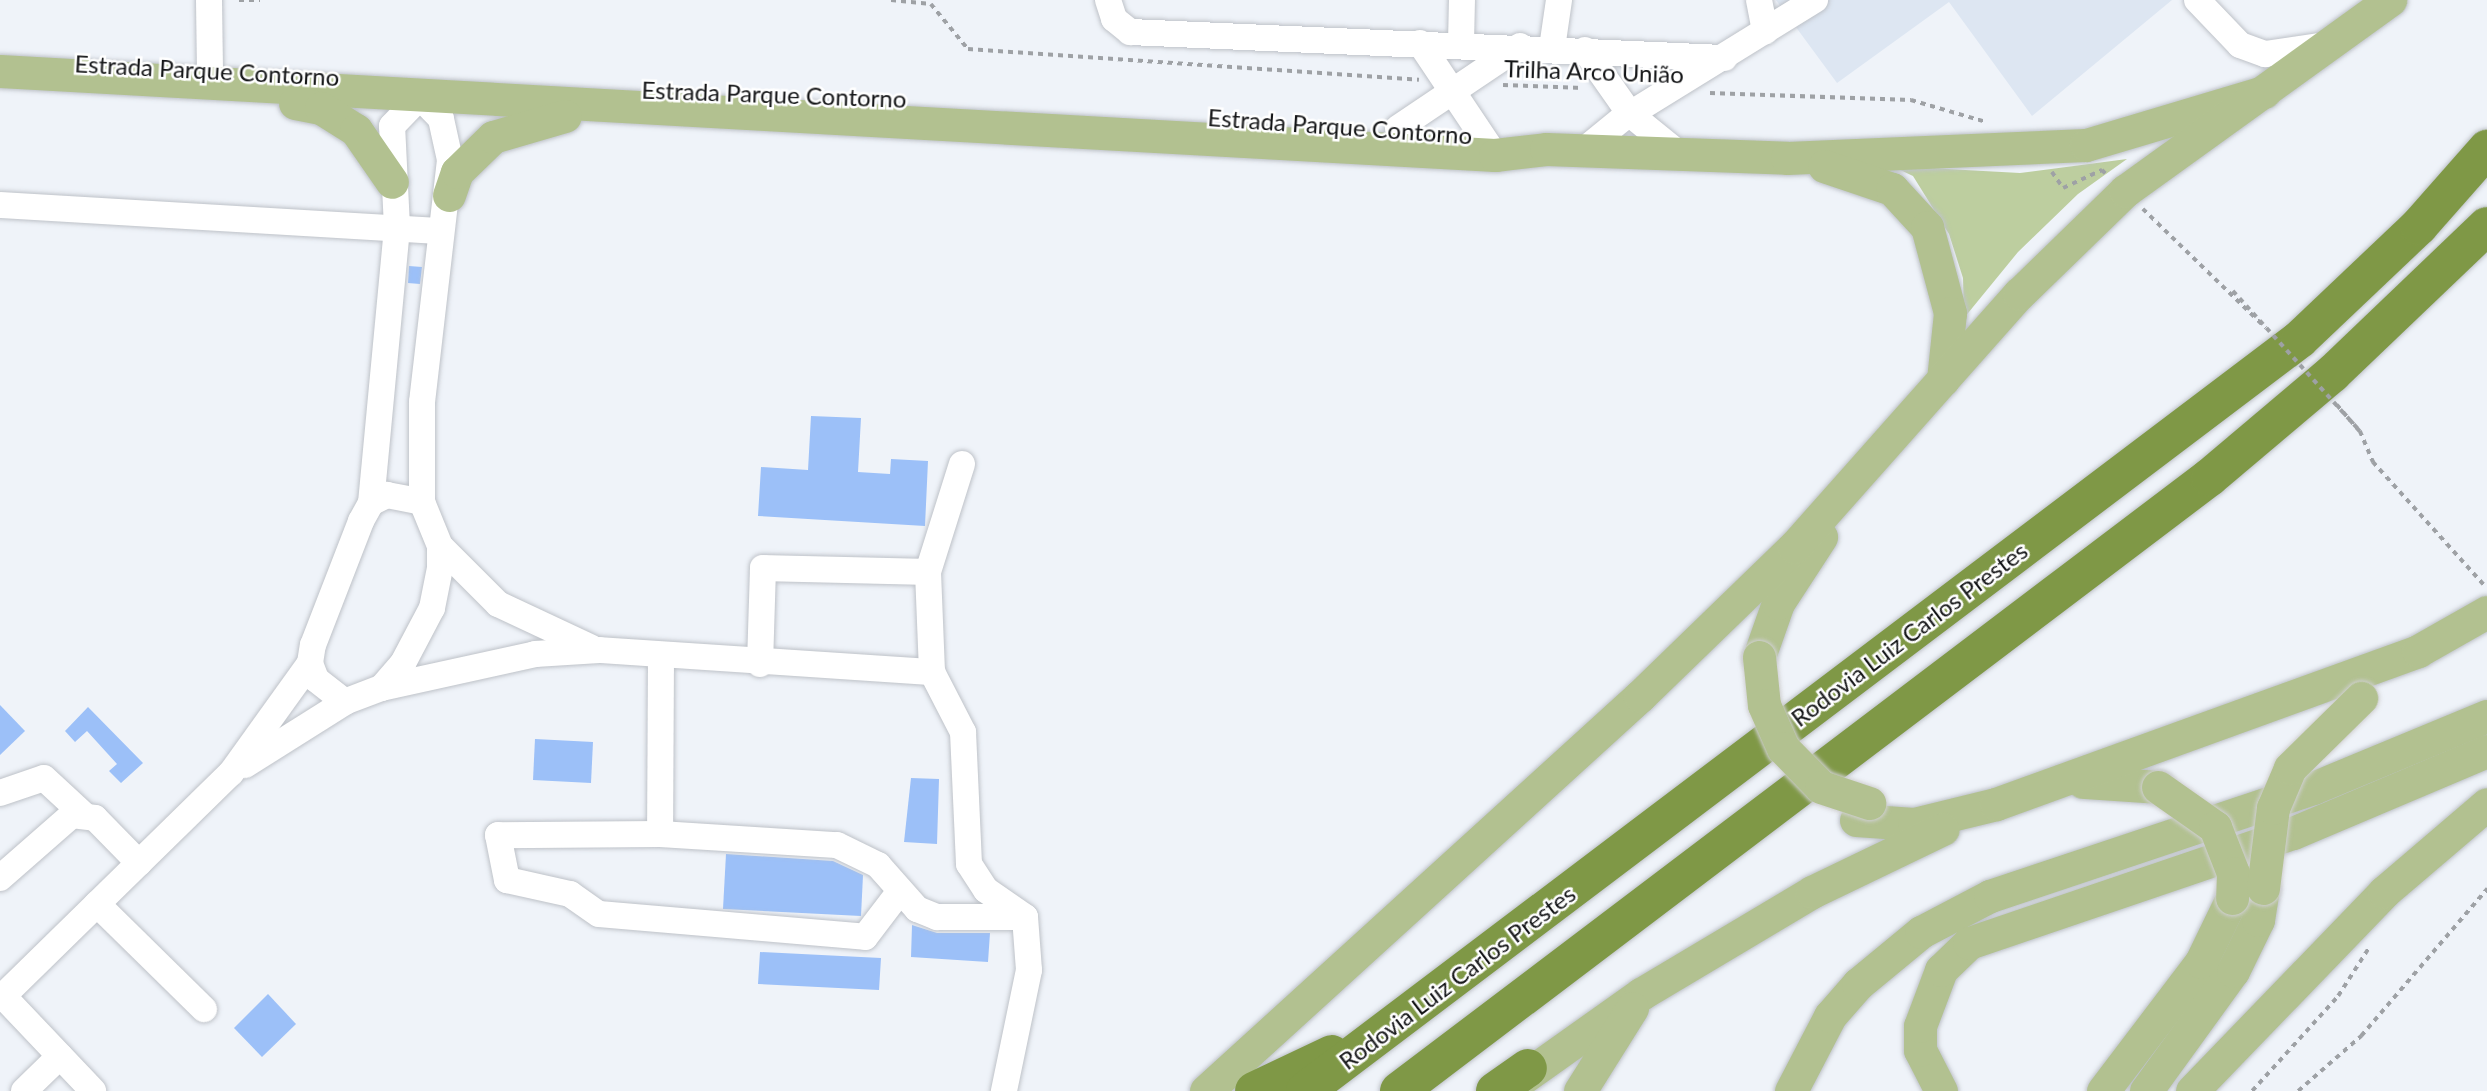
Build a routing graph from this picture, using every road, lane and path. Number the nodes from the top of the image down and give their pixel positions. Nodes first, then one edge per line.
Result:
1 (209, 0) edge
2 (239, 0) edge
3 (260, 0) edge
4 (891, 0) edge
5 (1108, 0) edge
6 (1462, 0) edge
7 (1559, 0) edge
8 (1759, 0) edge
9 (1815, 0) edge
10 (2197, 0) edge
11 (2387, 1) edge
12 (1765, 32) junction
13 (1420, 43) junction
14 (1461, 43) junction
15 (2327, 45) junction
16 (1520, 46) junction
17 (1552, 48) junction
18 (1585, 50) junction
19 (0, 56) edge
20 (1724, 58) junction
21 (210, 68) junction
22 (0, 71) edge
23 (77, 78) junction
24 (373, 78) junction
25 (1429, 80) dead end
26 (469, 84) junction
27 (1497, 84) dead end
28 (1594, 88) dead end
29 (1704, 92) dead end
30 (2264, 92) junction
31 (1455, 94) junction
32 (420, 97) junction
33 (631, 106) junction
34 (1630, 114) junction
35 (2001, 126) dead end
36 (1398, 128) junction
37 (1490, 146) junction
38 (2487, 149) edge
39 (1584, 150) junction
40 (1683, 157) junction
41 (1787, 158) junction
42 (2049, 166) dead end
43 (392, 182) junction
44 (2125, 191) junction
45 (449, 195) junction
46 (0, 205) edge
47 (2487, 226) edge
48 (397, 227) junction
49 (438, 231) junction
50 (388, 315) junction
51 (430, 321) junction
52 (1943, 380) junction
53 (2319, 385) junction
54 (2360, 431) junction
55 (962, 464) dead end
56 (1867, 468) junction
57 (422, 502) junction
58 (371, 503) junction
59 (440, 546) junction
60 (1794, 547) junction
61 (928, 572) junction
62 (2487, 589) edge
63 (2487, 612) edge
64 (599, 650) junction
65 (2418, 652) junction
66 (661, 656) junction
67 (310, 663) junction
68 (760, 664) junction
69 (1751, 664) junction
70 (932, 672) junction
71 (381, 688) junction
72 (345, 702) junction
73 (2487, 716) edge
74 (2154, 748) junction
75 (2487, 751) edge
76 (231, 773) junction
77 (2053, 784) junction
78 (0, 793) edge
79 (1996, 804) junction
80 (2487, 804) edge
81 (1862, 811) junction
82 (83, 814) junction
83 (660, 834) junction
84 (139, 863) junction
85 (0, 877) edge
86 (2487, 889) edge
87 (900, 891) junction
88 (97, 904) junction
89 (1025, 917) junction
90 (2372, 942) dead end
91 (1641, 994) junction
92 (1, 997) edge
93 (204, 1009) dead end
94 (1382, 1034) junction
95 (60, 1056) junction
96 (1517, 1080) edge
97 (24, 1091) edge
98 (93, 1091) edge
99 (1004, 1091) edge
100 (1206, 1091) edge
101 (1254, 1091) edge
102 (1306, 1091) edge
103 (1399, 1091) edge
104 (1495, 1091) edge
105 (1580, 1091) edge
106 (1791, 1091) edge
107 (1941, 1091) edge
108 (2103, 1091) edge
109 (2146, 1091) edge
110 (2192, 1091) edge
111 (2252, 1091) edge
112 (2298, 1091) edge

1 - 21 street
2 - 3 path
4 - 25 path
5 - 13 street
6 - 14 street
7 - 17 street
8 - 12 street
9 - 12 street
10 - 15 street
11 - 15 main road
12 - 20 street
13 - 14 street
13 - 31 street
14 - 16 street
15 - 30 main road
16 - 17 street
16 - 31 street
17 - 18 street
18 - 20 street
18 - 34 street
19 - 21 main road, Estrada Parque Contorno
20 - 34 street
21 - 24 main road, Estrada Parque Contorno
22 - 23 main road, Estrada Parque Contorno
23 - 32 main road, Estrada Parque Contorno
23 - 43 main road
24 - 26 main road, Estrada Parque Contorno
24 - 32 main road
26 - 32 main road
26 - 36 main road, Estrada Parque Contorno
27 - 28 path, Trilha Arco União
29 - 35 path, Trilha Arco União
30 - 41 main road, Estrada Parque Contorno
30 - 44 main road
31 - 36 street
31 - 37 street
32 - 33 main road, Estrada Parque Contorno
32 - 43 street
32 - 45 street
33 - 37 main road, Estrada Parque Contorno
33 - 45 main road
34 - 39 street
34 - 40 street
36 - 37 main road, Estrada Parque Contorno
37 - 39 main road, Estrada Parque Contorno
38 - 94 highway, Rodovia Luiz Carlos Prestes
39 - 40 main road, Estrada Parque Contorno
40 - 41 main road, Estrada Parque Contorno
41 - 52 main road, Estrada Parque Contorno
42 - 44 path
43 - 48 street
44 - 52 main road
44 - 54 path, bridge
45 - 49 street
46 - 48 street
47 - 53 highway
48 - 49 street
48 - 50 street
49 - 51 street
50 - 51 street
50 - 58 street
51 - 57 street
52 - 56 main road
53 - 54 path
53 - 103 highway
54 - 62 path
55 - 61 street
56 - 60 main road
56 - 69 main road
57 - 58 street
57 - 59 street
58 - 67 street
59 - 64 street
59 - 71 street
60 - 69 main road
60 - 100 main road
61 - 68 street
61 - 70 street
63 - 65 main road
64 - 66 street
64 - 71 street
65 - 74 main road
65 - 109 main road, bridge
66 - 68 street
66 - 83 street
67 - 72 street
67 - 76 street
68 - 70 street
69 - 81 main road
70 - 89 street
71 - 72 street
72 - 76 street
73 - 106 main road
74 - 77 main road
74 - 81 main road
75 - 107 main road
76 - 84 street
77 - 79 main road
77 - 108 main road, bridge
78 - 82 street
79 - 81 main road
79 - 91 main road
80 - 110 main road
82 - 84 street
82 - 85 street
83 - 87 street
83 - 87 street
84 - 88 street
86 - 112 path
87 - 89 street
88 - 92 street
88 - 93 street
89 - 99 street
90 - 111 path
91 - 96 main road
91 - 105 main road
92 - 95 street
94 - 101 highway
94 - 102 highway, Rodovia Luiz Carlos Prestes
95 - 97 street
95 - 98 street
96 - 104 highway

